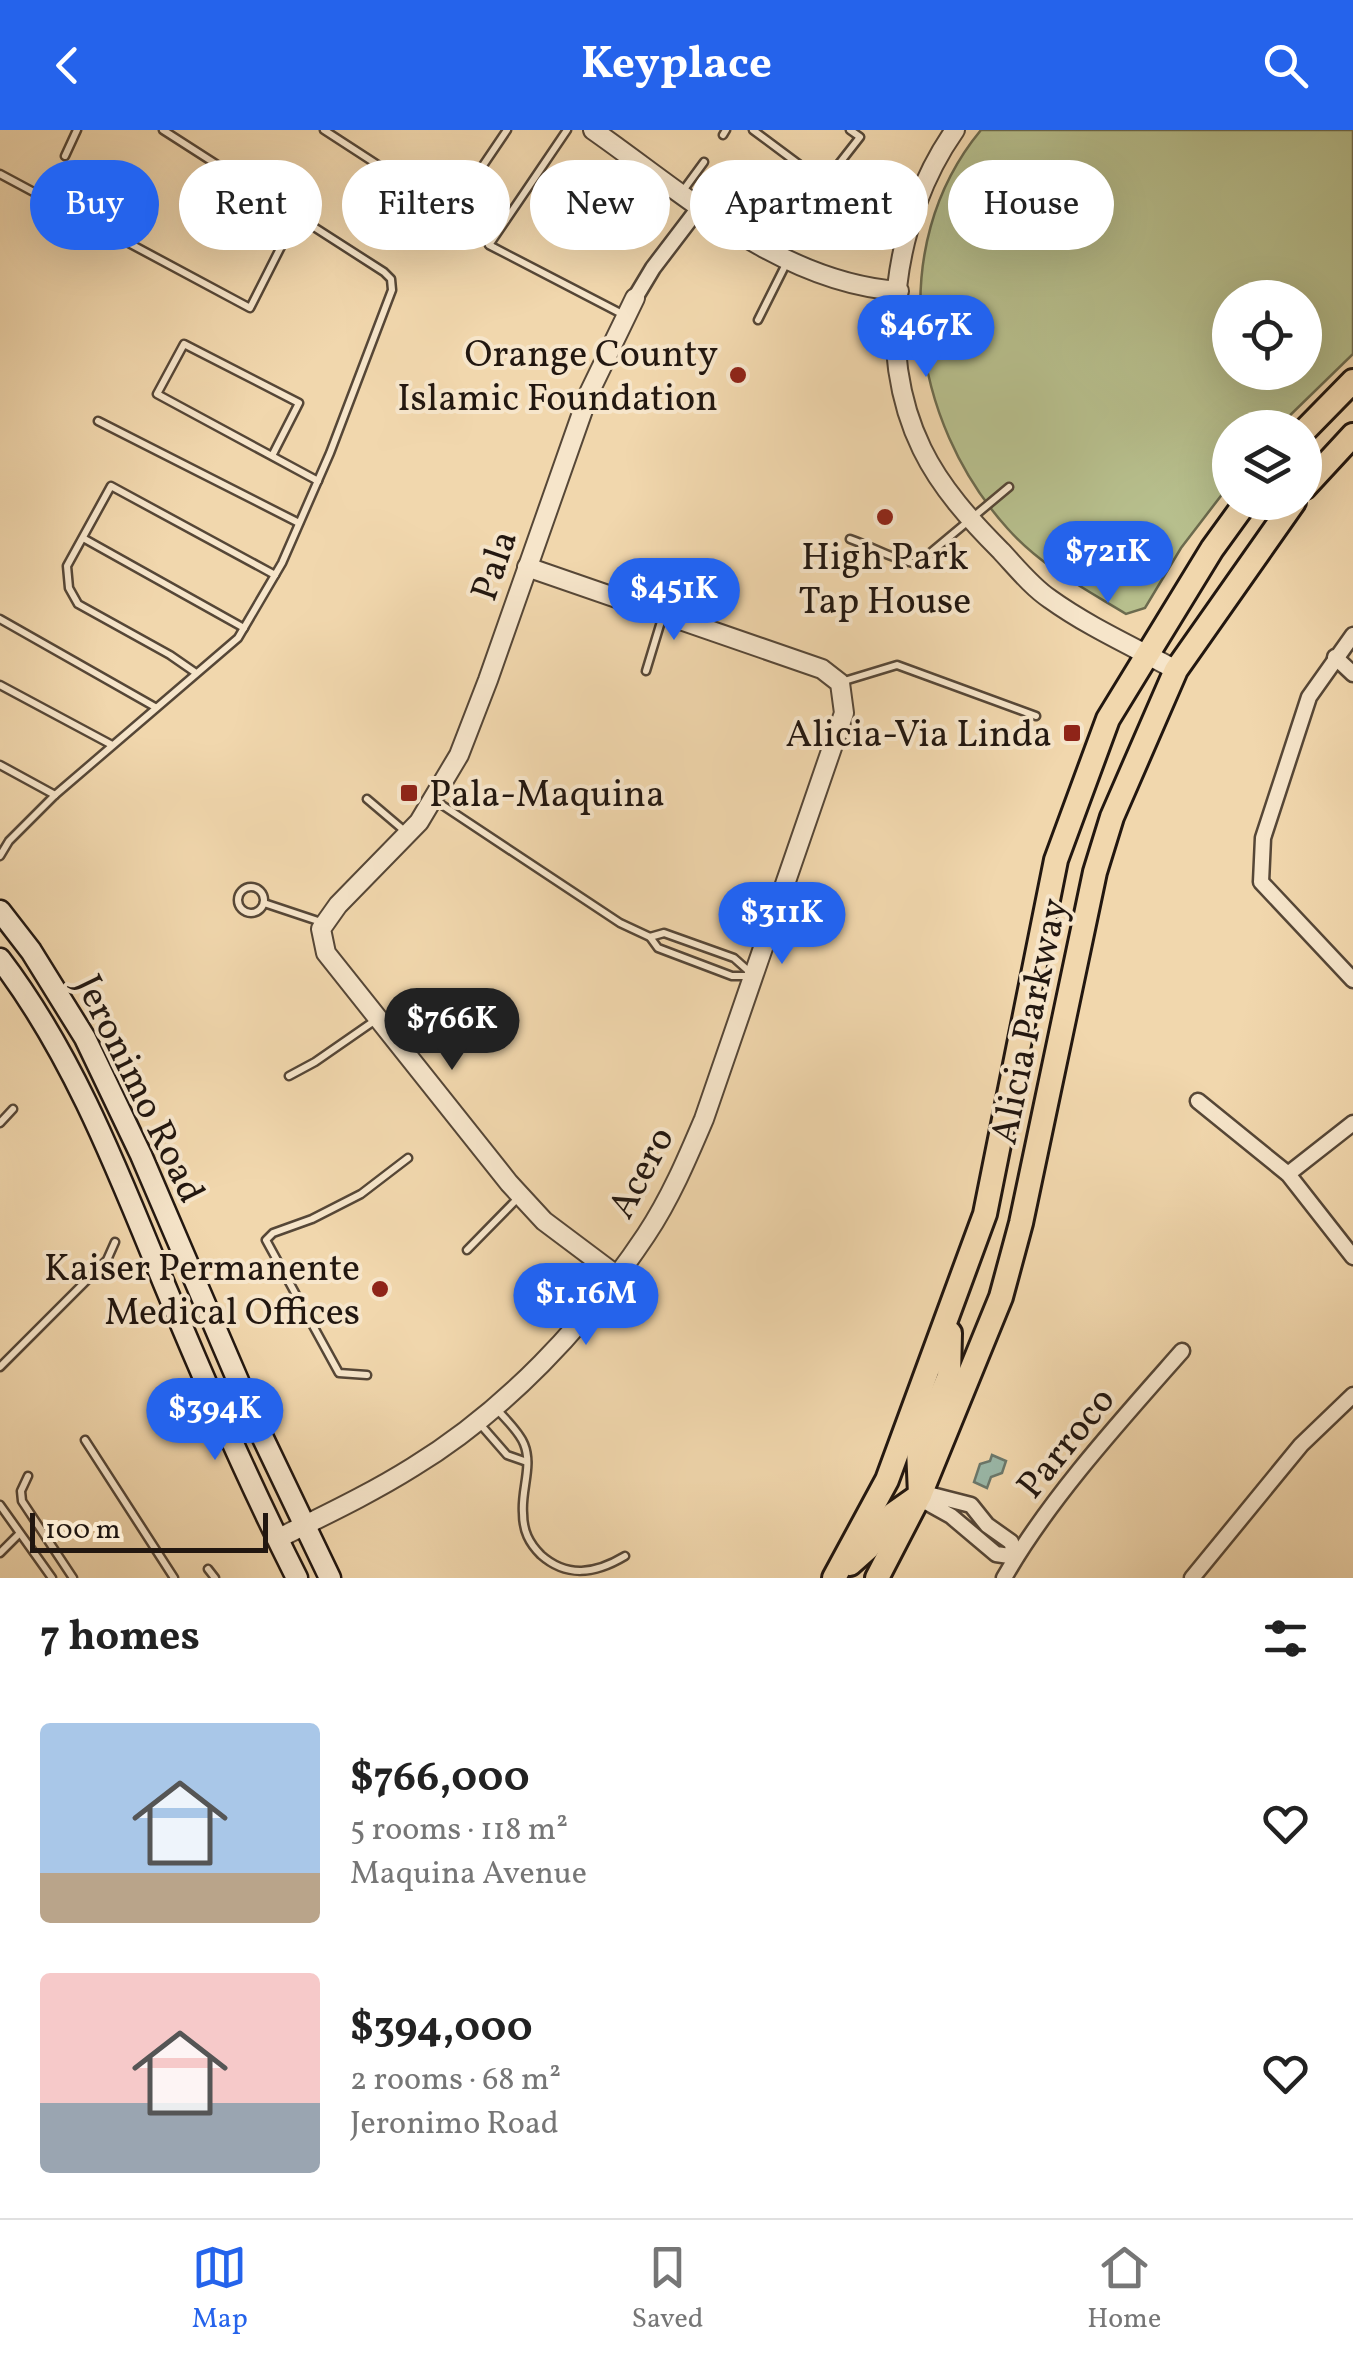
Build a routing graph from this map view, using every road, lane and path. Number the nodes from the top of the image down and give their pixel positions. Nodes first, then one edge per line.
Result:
1 (77, 130) edge
2 (163, 130) edge
3 (324, 130) edge
4 (508, 130) edge
5 (567, 130) edge
6 (592, 130) edge
7 (752, 130) edge
8 (850, 130) edge
9 (955, 130) edge
10 (65, 156) dead end
11 (210, 160) edge
12 (0, 174) edge
13 (690, 181) edge
14 (682, 192) junction
15 (690, 198) edge
16 (690, 218) edge
17 (322, 232) edge
18 (279, 250) edge
19 (766, 250) edge
20 (788, 260) junction
21 (899, 291) junction
22 (635, 298) joint
23 (626, 316) junction
24 (758, 320) dead end
25 (1353, 381) edge
26 (1322, 413) edge
27 (98, 421) dead end
28 (1353, 435) edge
29 (272, 456) junction
30 (1322, 469) edge
31 (318, 481) junction
32 (1009, 487) dead end
33 (1233, 520) edge
34 (1281, 520) edge
35 (970, 521) junction
36 (299, 523) junction
37 (83, 538) junction
38 (850, 539) dead end
39 (527, 568) junction
40 (276, 575) junction
41 (664, 615) junction
42 (0, 619) edge
43 (244, 628) junction
44 (1353, 635) edge
45 (1147, 654) junction
46 (1335, 657) junction
47 (1176, 670) junction
48 (646, 671) dead end
49 (196, 674) junction
50 (1353, 674) edge
51 (840, 683) junction
52 (0, 685) edge
53 (156, 708) junction
54 (1036, 716) dead end
55 (112, 745) junction
56 (0, 764) edge
57 (55, 796) junction
58 (367, 799) dead end
59 (434, 799) junction
60 (408, 834) junction
61 (0, 856) edge
62 (264, 902) junction
63 (0, 911) edge
64 (323, 926) junction
65 (650, 936) junction
66 (0, 960) edge
67 (754, 976) junction
68 (1353, 980) edge
69 (378, 1019) junction
70 (289, 1076) dead end
71 (1198, 1101) dead end
72 (13, 1109) dead end
73 (0, 1122) edge
74 (1353, 1124) edge
75 (408, 1158) dead end
76 (1288, 1174) junction
77 (521, 1196) junction
78 (115, 1242) dead end
79 (467, 1250) dead end
80 (1353, 1257) edge
81 (616, 1275) junction
82 (950, 1314) junction
83 (1182, 1352) dead end
84 (0, 1367) edge
85 (367, 1375) dead end
86 (1353, 1396) edge
87 (495, 1407) junction
88 (476, 1420) junction
89 (84, 1440) dead end
90 (528, 1463) junction
91 (28, 1476) dead end
92 (920, 1495) junction
93 (0, 1505) edge
94 (303, 1526) junction
95 (19, 1534) junction
96 (277, 1539) junction
97 (0, 1553) edge
98 (625, 1556) dead end
99 (1016, 1557) junction
100 (208, 1569) dead end
101 (52, 1578) edge
102 (73, 1578) edge
103 (174, 1578) edge
104 (215, 1578) edge
105 (297, 1578) edge
106 (330, 1578) edge
107 (835, 1578) edge
108 (877, 1578) edge
109 (1004, 1578) edge
110 (1192, 1578) edge

1 - 10 lane
2 - 11 lane
3 - 4 lane
5 - 23 lane
6 - 14 street
7 - 8 lane
9 - 21 street
12 - 18 lane
13 - 14 lane
14 - 15 street
16 - 22 street, Pala
17 - 31 lane
19 - 20 street
20 - 21 street
20 - 24 lane
21 - 35 street
22 - 23 street, Pala
23 - 39 street, Pala
25 - 26 main road
27 - 36 lane
28 - 30 main road
29 - 29 lane
29 - 31 lane
31 - 36 lane
32 - 35 lane
33 - 45 main road, Alicia Parkway
34 - 47 main road, Alicia Parkway
35 - 38 lane
35 - 45 street
36 - 40 lane
37 - 40 lane
37 - 43 lane
37 - 49 lane
39 - 41 street
39 - 59 street, Pala
40 - 43 lane
41 - 48 lane
41 - 51 street
42 - 53 lane
43 - 49 lane
44 - 46 street
45 - 47 street
45 - 82 main road, Alicia Parkway
46 - 50 street
46 - 68 street
47 - 92 main road, Alicia Parkway
49 - 53 lane
51 - 54 lane
51 - 67 street, Acero
52 - 55 lane
53 - 55 lane
55 - 57 lane
56 - 57 lane
57 - 61 lane
58 - 60 lane
59 - 60 street, Pala
59 - 65 lane
60 - 64 street, Pala
62 - 62 lane
62 - 64 lane
63 - 94 main road, Jeronimo Road
64 - 69 street
65 - 67 lane
65 - 67 lane
66 - 96 main road, Jeronimo Road
67 - 81 street, Acero
69 - 70 lane
69 - 77 street
71 - 76 street
72 - 73 lane
74 - 76 street
75 - 85 lane
76 - 80 street
77 - 79 lane
77 - 81 street
78 - 84 lane
81 - 87 street, Acero
82 - 92 main road
82 - 107 main road, Alicia Parkway
83 - 99 street, Parroco
86 - 110 street
87 - 88 street, Acero
87 - 90 lane
88 - 90 lane
88 - 94 street, Acero
89 - 103 lane
90 - 98 lane
91 - 102 lane
92 - 99 street
92 - 107 main road
92 - 108 main road, Alicia Parkway
93 - 95 lane
94 - 96 street, Acero
94 - 106 main road, Jeronimo Road
95 - 97 lane
95 - 101 lane
96 - 105 main road, Jeronimo Road
99 - 109 street, Parroco
100 - 104 lane

